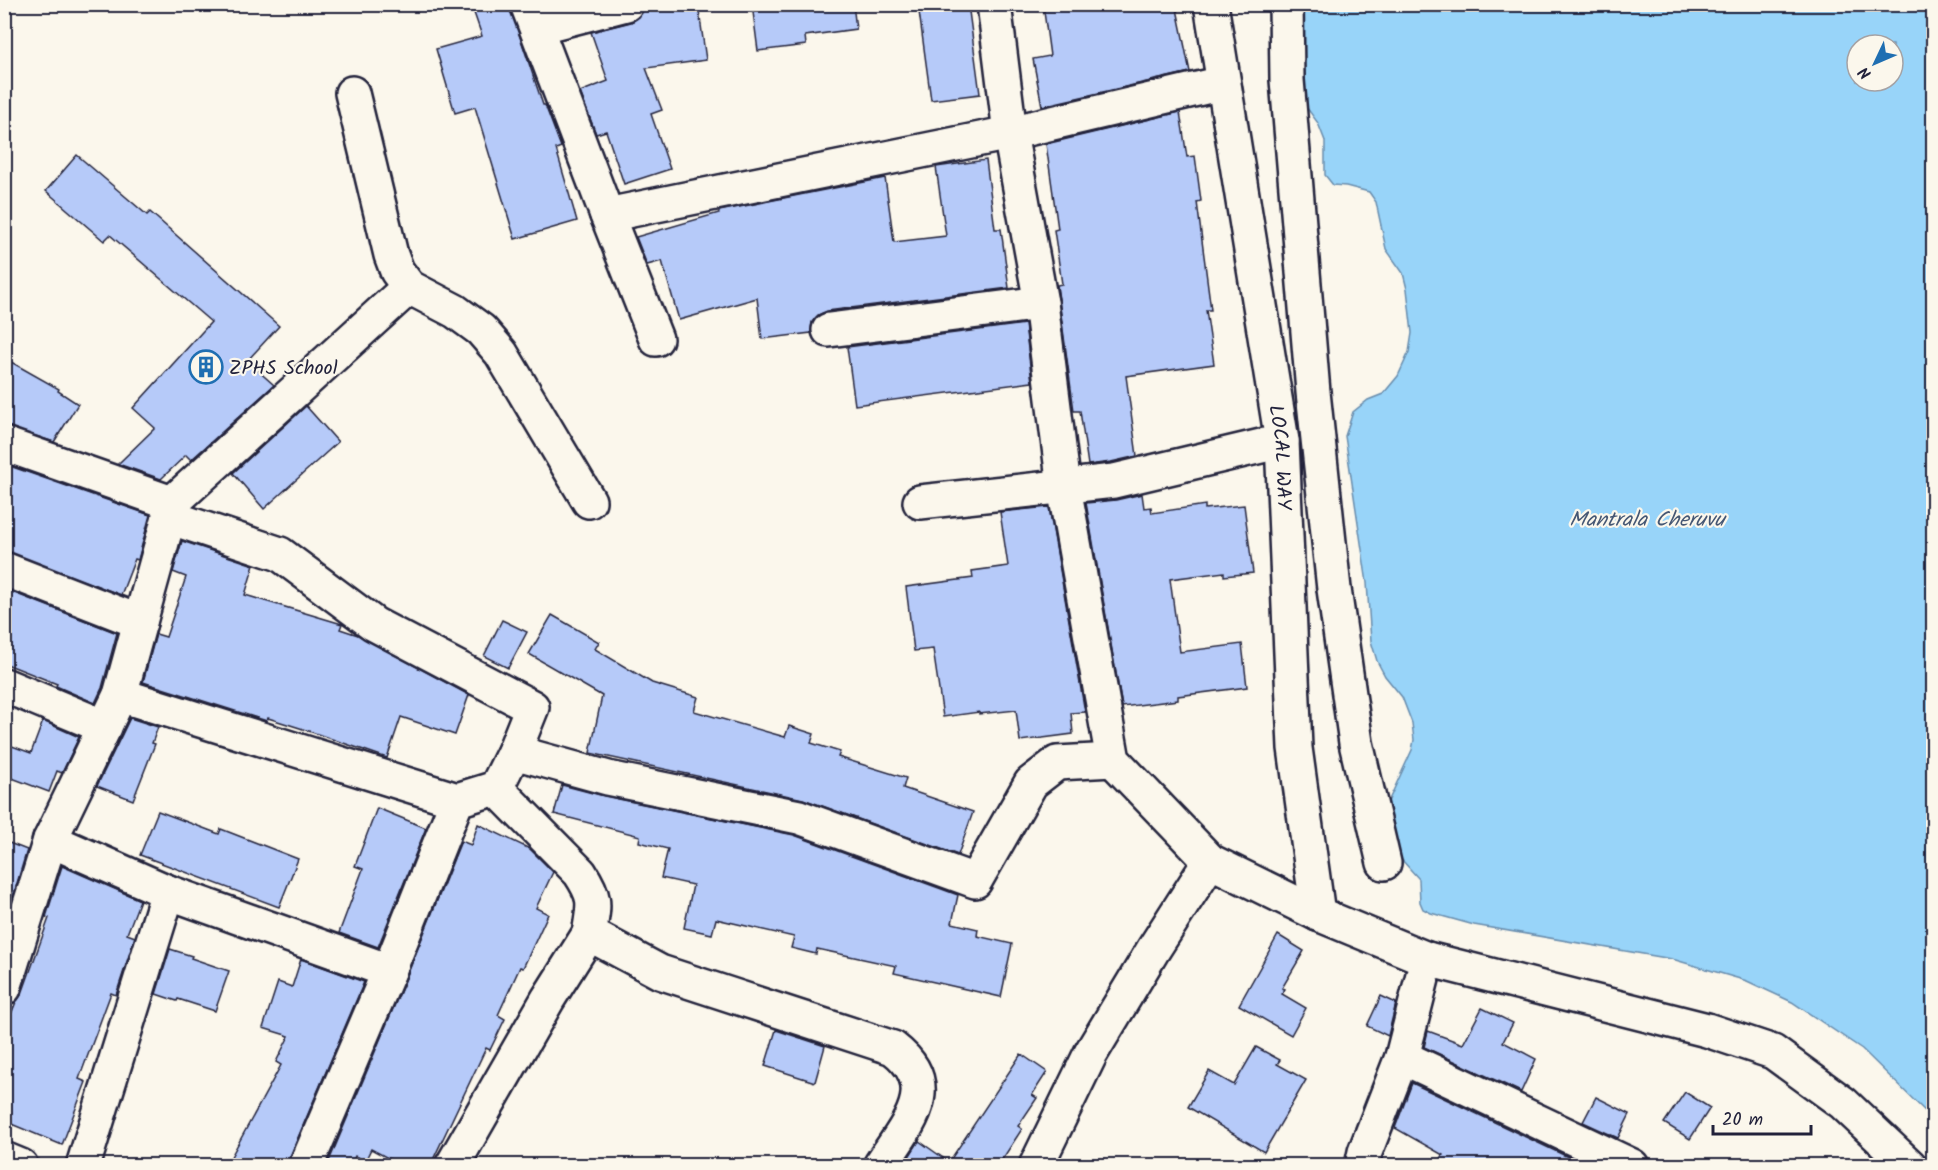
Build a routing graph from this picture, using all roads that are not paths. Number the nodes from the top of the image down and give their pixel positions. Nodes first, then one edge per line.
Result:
1 (626, 4) edge
2 (994, 4) edge
3 (1211, 4) edge
4 (1286, 4) edge
5 (532, 16) edge
6 (1224, 83) junction
7 (352, 93) dead end
8 (1010, 133) junction
9 (607, 215) junction
10 (409, 287) junction
11 (1041, 303) junction
12 (829, 330) dead end
13 (656, 339) dead end
14 (1282, 441) junction
15 (4, 444) edge
16 (1064, 487) junction
17 (589, 501) dead end
18 (920, 502) dead end
19 (171, 510) junction
20 (4, 569) edge
21 (140, 622) junction
22 (4, 685) edge
23 (120, 695) junction
24 (105, 727) junction
25 (514, 752) junction
26 (1113, 760) junction
27 (496, 788) junction
28 (457, 800) junction
29 (50, 840) junction
30 (1210, 861) junction
31 (1384, 863) dead end
32 (168, 892) junction
33 (1318, 914) junction
34 (589, 934) junction
35 (1427, 959) junction
36 (388, 971) junction
37 (4, 988) edge
38 (1402, 1058) junction
39 (4, 1159) edge
40 (1372, 1161) edge
41 (21, 1166) edge
42 (83, 1166) edge
43 (306, 1166) edge
44 (452, 1166) edge
45 (880, 1166) edge
46 (1036, 1166) edge
47 (1632, 1166) edge
48 (1910, 1166) edge

1 - 5 street
2 - 8 street
3 - 6 street, LOCAL WAY
4 - 31 street
5 - 9 street
6 - 8 street
6 - 14 street, LOCAL WAY
7 - 10 street
8 - 9 street
8 - 11 street
9 - 13 street
10 - 17 street
10 - 19 street
11 - 12 street
11 - 16 street
14 - 16 street
14 - 33 street, LOCAL WAY
15 - 19 street
16 - 18 street
16 - 26 street
19 - 21 street
19 - 25 street
20 - 21 street
21 - 23 street
22 - 24 street
23 - 24 street
23 - 28 street
24 - 29 street
25 - 26 street
25 - 27 street
26 - 30 street
27 - 28 street
27 - 34 street
28 - 36 street
29 - 32 street
29 - 37 street
30 - 33 street
30 - 46 street
32 - 36 street
32 - 42 street
33 - 35 street
34 - 44 street
34 - 45 street
35 - 38 street
35 - 48 street
36 - 43 street
38 - 40 street
38 - 47 street
39 - 41 street

